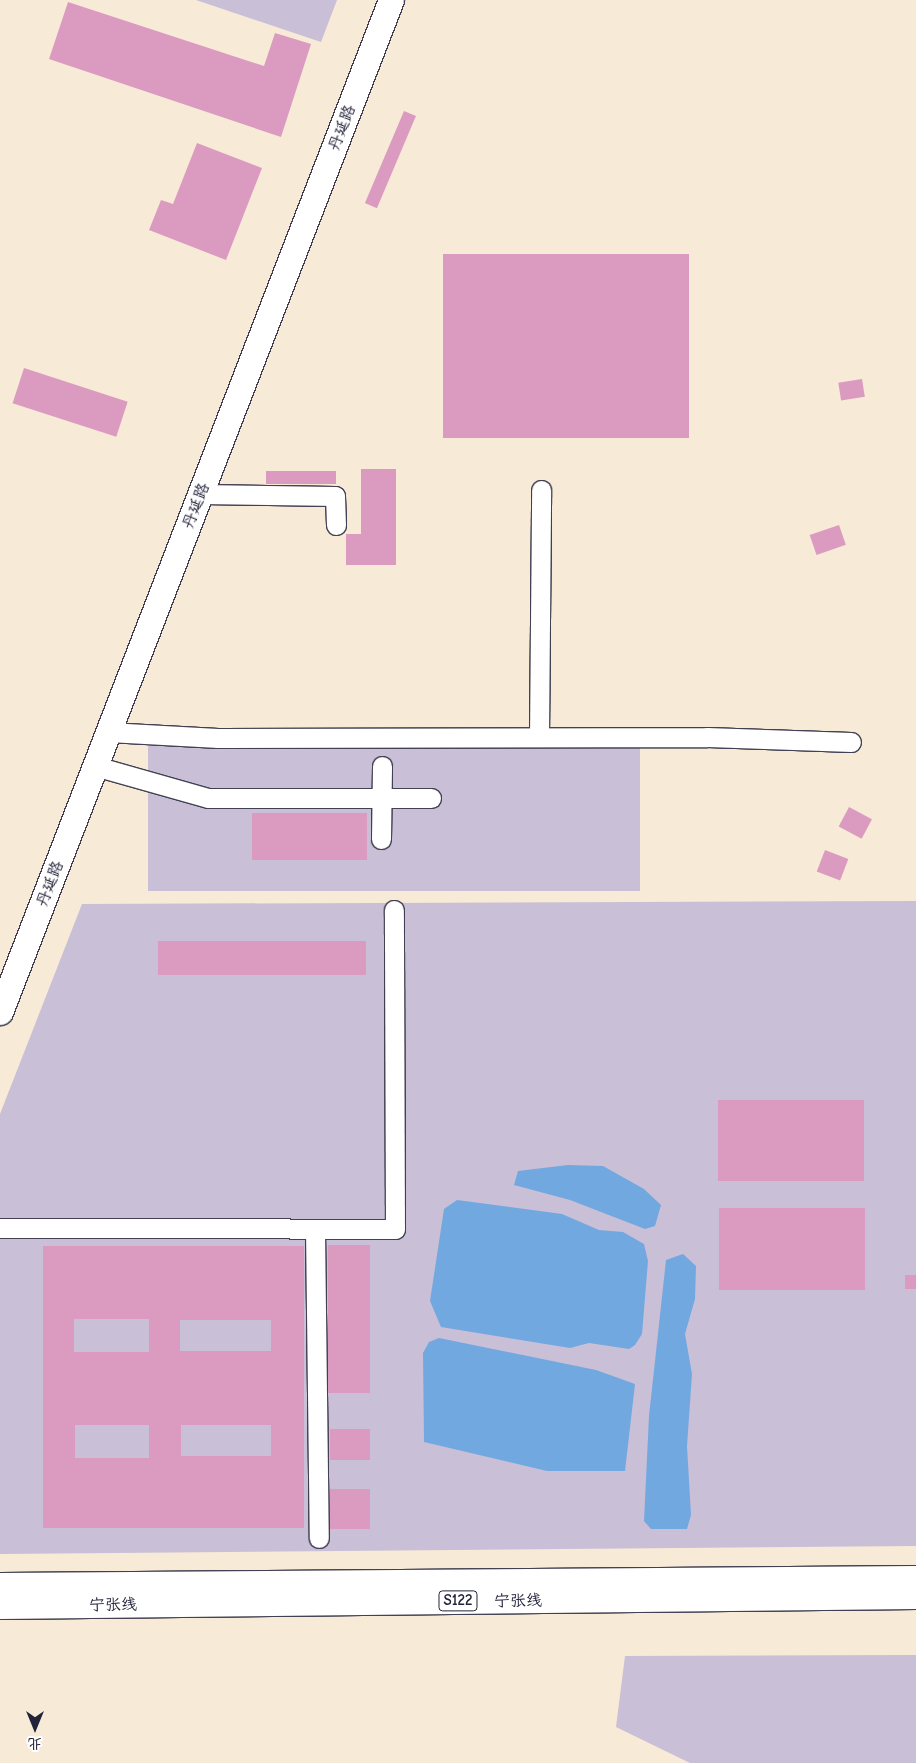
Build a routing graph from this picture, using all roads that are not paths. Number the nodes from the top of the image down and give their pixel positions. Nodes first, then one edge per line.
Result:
1 (391, 0) edge
2 (541, 490) dead end
3 (200, 494) junction
4 (336, 525) dead end
5 (108, 732) junction
6 (539, 737) junction
7 (851, 742) dead end
8 (95, 766) junction
9 (382, 766) dead end
10 (382, 798) junction
11 (431, 798) dead end
12 (382, 839) dead end
13 (394, 910) dead end
14 (0, 1012) edge
15 (0, 1228) edge
16 (315, 1229) junction
17 (319, 1538) dead end
18 (916, 1578) edge
19 (0, 1585) edge
20 (916, 1596) edge
21 (0, 1606) edge

1 - 3 main road, 丹延路
2 - 6 street
3 - 4 street
3 - 5 main road, 丹延路
5 - 6 street
5 - 8 main road, 丹延路
6 - 7 street
8 - 10 street
8 - 14 main road, 丹延路
9 - 10 street
10 - 11 street
10 - 12 street
13 - 16 street
15 - 16 street
16 - 17 street
18 - 19 main road, 宁张线 / S122
20 - 21 main road, 宁张线 / S122

